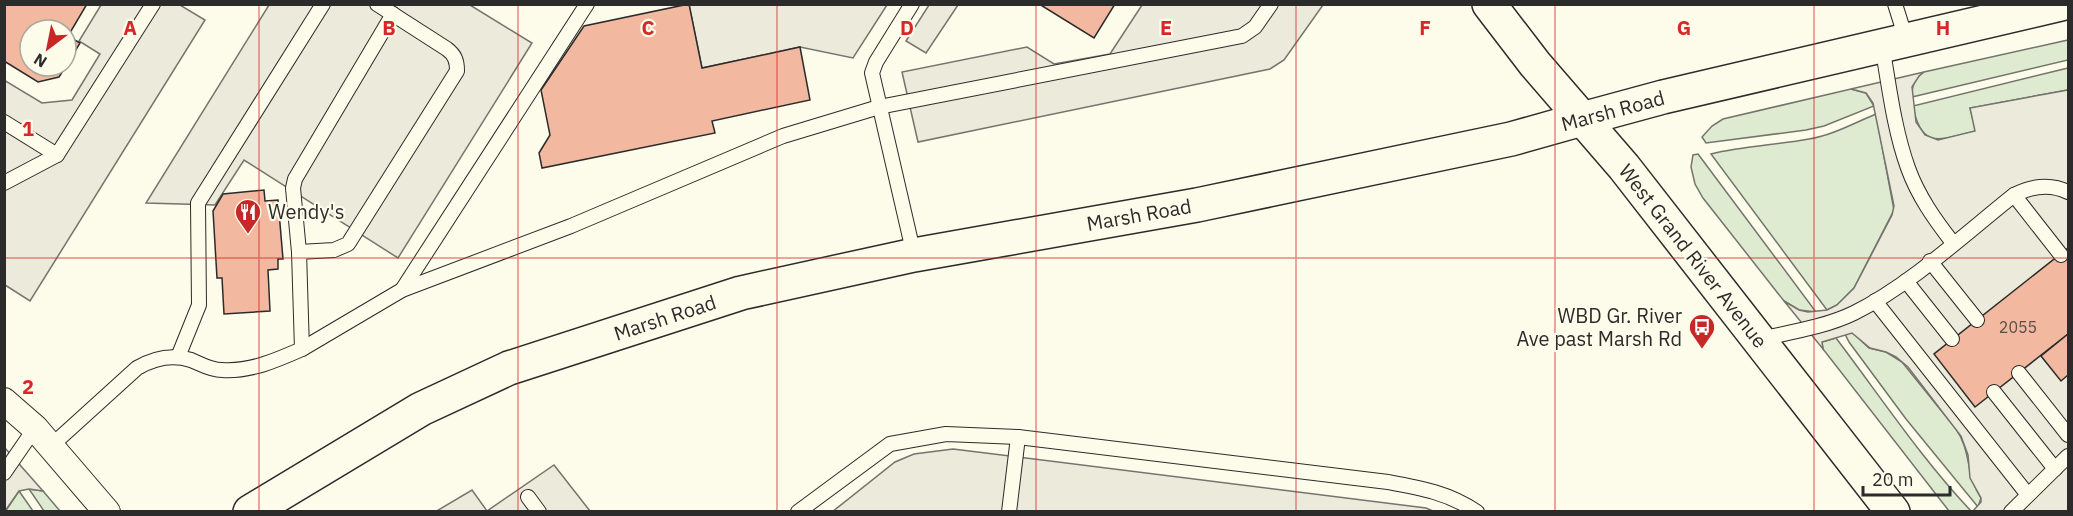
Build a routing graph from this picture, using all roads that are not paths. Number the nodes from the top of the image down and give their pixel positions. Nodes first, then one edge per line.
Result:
1 (153, 4) edge
2 (323, 4) edge
3 (377, 4) edge
4 (587, 4) edge
5 (912, 4) edge
6 (1271, 4) edge
7 (1489, 4) edge
8 (1895, 4) edge
9 (2061, 4) edge
10 (393, 14) junction
11 (1894, 42) junction
12 (879, 107) junction
13 (1582, 119) junction
14 (4, 122) edge
15 (57, 155) junction
16 (4, 183) edge
17 (2068, 192) edge
18 (2014, 195) junction
19 (1953, 243) junction
20 (299, 252) junction
21 (914, 255) junction
22 (2061, 255) dead end
23 (1930, 261) junction
24 (1906, 281) junction
25 (402, 290) junction
26 (1875, 301) junction
27 (1977, 320) dead end
28 (1953, 339) dead end
29 (1758, 340) junction
30 (302, 349) junction
31 (178, 357) junction
32 (2019, 373) dead end
33 (1994, 392) dead end
34 (4, 401) edge
35 (2068, 435) edge
36 (43, 437) junction
37 (1018, 437) junction
38 (2068, 456) edge
39 (2055, 469) junction
40 (4, 473) edge
41 (2028, 495) junction
42 (528, 497) dead end
43 (107, 512) edge
44 (249, 512) edge
45 (539, 512) edge
46 (798, 512) edge
47 (1009, 512) edge
48 (1477, 512) edge
49 (1893, 512) edge
50 (2011, 512) edge

1 - 15 lane
2 - 31 lane
3 - 10 lane
4 - 25 lane
5 - 12 lane
6 - 12 lane
7 - 13 main road, West Grand River Avenue
8 - 11 lane
9 - 11 main road, Marsh Road
10 - 20 lane
10 - 20 lane
11 - 13 main road, Marsh Road
11 - 19 lane
12 - 21 lane
12 - 25 lane
13 - 21 main road, Marsh Road
13 - 29 main road, West Grand River Avenue
14 - 15 lane
15 - 16 lane
17 - 18 lane
18 - 19 lane
18 - 22 lane
19 - 23 lane
20 - 30 lane
21 - 44 main road, Marsh Road
23 - 24 lane
23 - 27 lane
24 - 26 lane
24 - 28 lane
25 - 30 lane
26 - 29 lane
26 - 41 lane
29 - 49 main road, West Grand River Avenue
30 - 31 lane
31 - 36 lane
32 - 35 lane
33 - 39 lane
34 - 36 street
36 - 40 lane
36 - 43 street
37 - 46 lane
37 - 47 lane
37 - 48 lane
38 - 39 lane
39 - 41 lane
41 - 50 lane
42 - 45 lane

